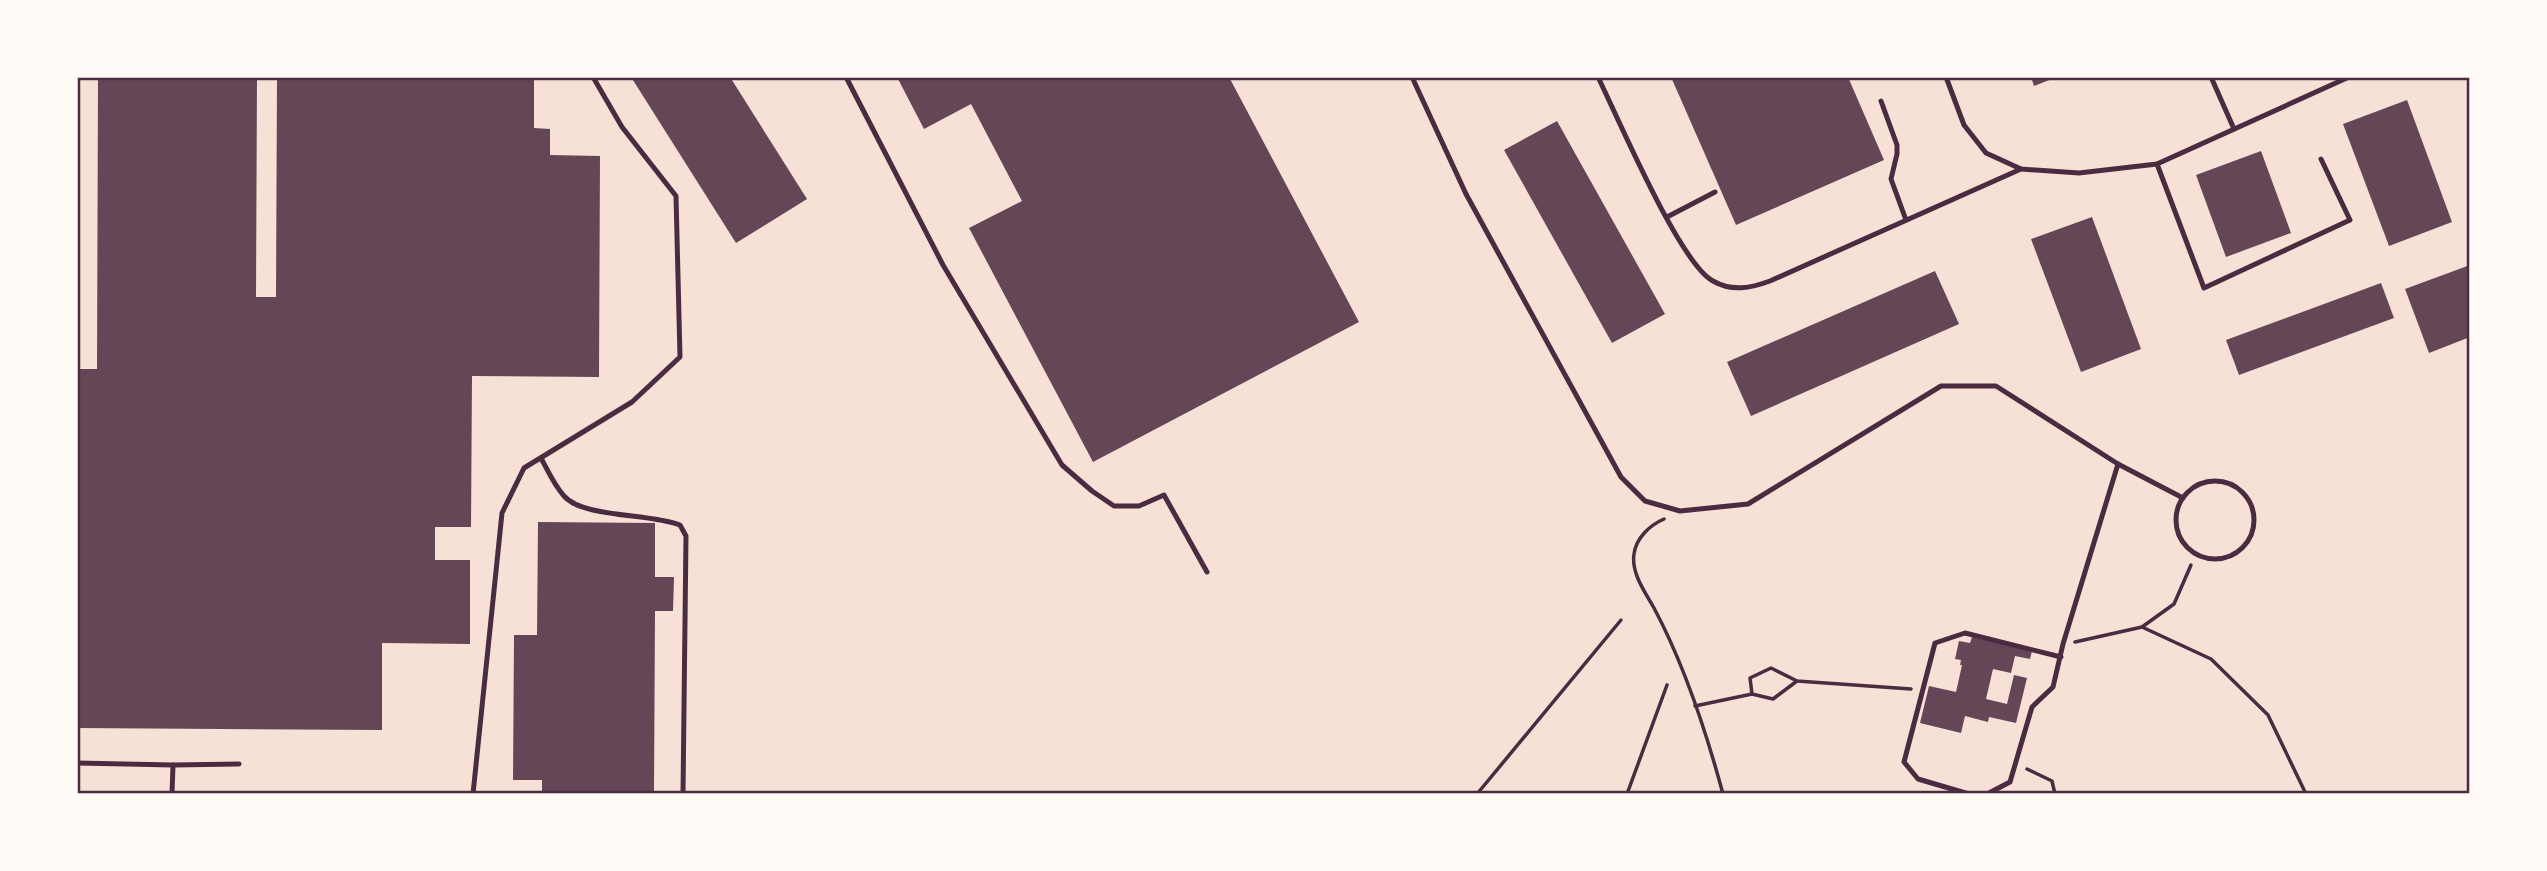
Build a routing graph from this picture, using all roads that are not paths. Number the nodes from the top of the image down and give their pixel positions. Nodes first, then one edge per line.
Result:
1 (593, 77) edge
2 (846, 77) edge
3 (1412, 77) edge
4 (1598, 77) edge
5 (1947, 77) edge
6 (2211, 77) edge
7 (2349, 77) edge
8 (1881, 101) dead end
9 (2234, 129) junction
10 (2321, 159) dead end
11 (2157, 164) junction
12 (2021, 169) junction
13 (1715, 192) dead end
14 (1667, 217) junction
15 (1906, 220) junction
16 (541, 458) junction
17 (2118, 464) junction
18 (2183, 498) junction
19 (1207, 572) dead end
20 (2061, 657) junction
21 (77, 763) edge
22 (239, 764) dead end
23 (173, 765) junction
24 (172, 794) edge
25 (473, 794) edge
26 (683, 794) edge
27 (1969, 794) edge
28 (1987, 794) edge

1 - 16 lane
2 - 19 lane
3 - 17 lane
4 - 14 lane
5 - 12 lane
6 - 9 lane
7 - 9 lane
8 - 15 lane
9 - 11 lane
10 - 11 lane
11 - 12 lane
12 - 15 lane
13 - 14 lane
14 - 15 lane
16 - 25 lane
16 - 26 lane
17 - 18 lane
17 - 20 lane
18 - 18 lane
20 - 27 lane
20 - 28 lane
21 - 23 lane
22 - 23 lane
23 - 24 lane

